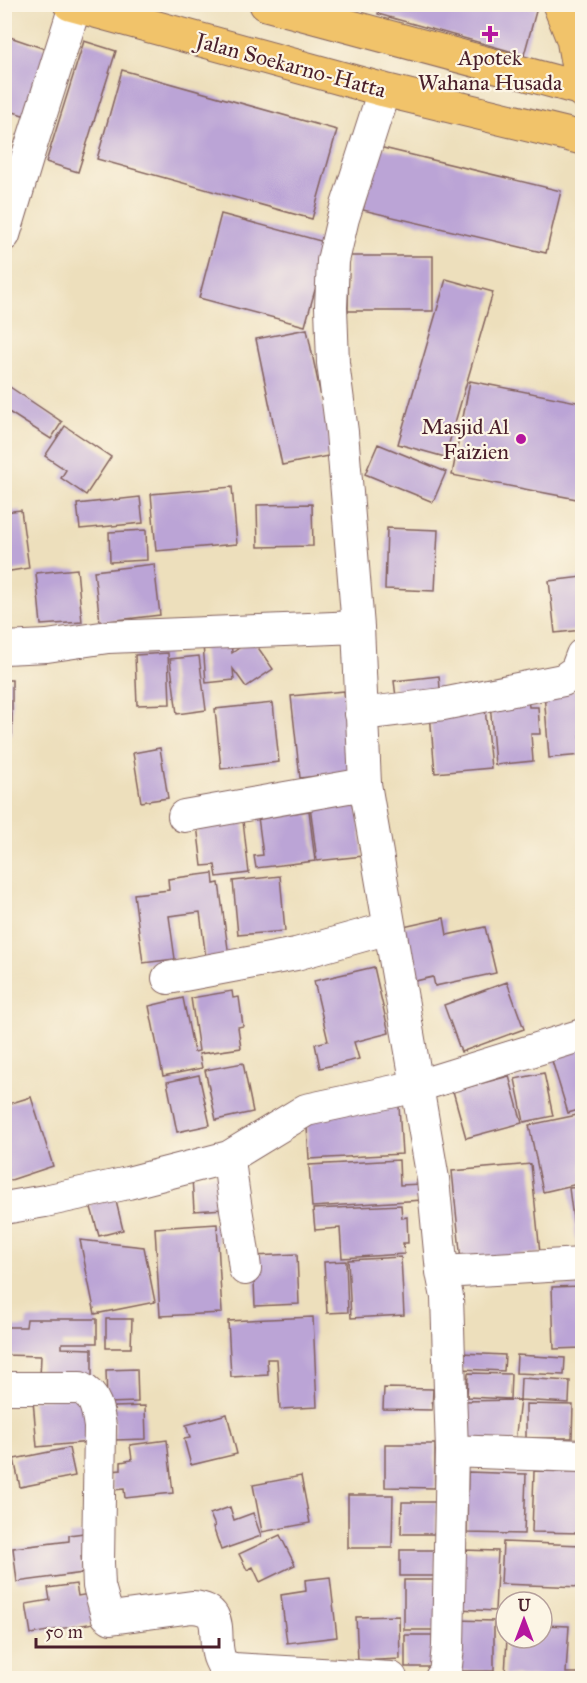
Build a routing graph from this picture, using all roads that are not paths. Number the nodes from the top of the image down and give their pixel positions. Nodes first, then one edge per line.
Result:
1 (266, 4) edge
2 (559, 4) edge
3 (73, 5) edge
4 (384, 90) junction
5 (582, 90) edge
6 (582, 138) edge
7 (17, 153) edge
8 (4, 235) edge
9 (358, 627) junction
10 (4, 648) edge
11 (582, 655) edge
12 (361, 714) junction
13 (365, 784) junction
14 (184, 816) dead end
15 (389, 928) junction
16 (168, 978) dead end
17 (582, 1035) edge
18 (418, 1086) junction
19 (229, 1157) junction
20 (4, 1208) edge
21 (582, 1264) edge
22 (245, 1269) dead end
23 (441, 1272) junction
24 (4, 1388) edge
25 (452, 1450) junction
26 (582, 1456) edge
27 (391, 1678) edge
28 (441, 1678) edge

1 - 5 main road
2 - 5 main road
3 - 4 main road, Jalan Soekarno-Hatta
3 - 7 street
4 - 6 main road, Jalan Soekarno-Hatta
4 - 9 street
7 - 8 street
9 - 10 street
9 - 12 street
11 - 12 street
12 - 13 street
13 - 14 street
13 - 15 street
15 - 16 street
15 - 18 street
17 - 18 street
18 - 19 street
18 - 23 street
19 - 20 street
19 - 22 street
21 - 23 street
23 - 25 street
24 - 27 street
25 - 26 street
25 - 28 street

